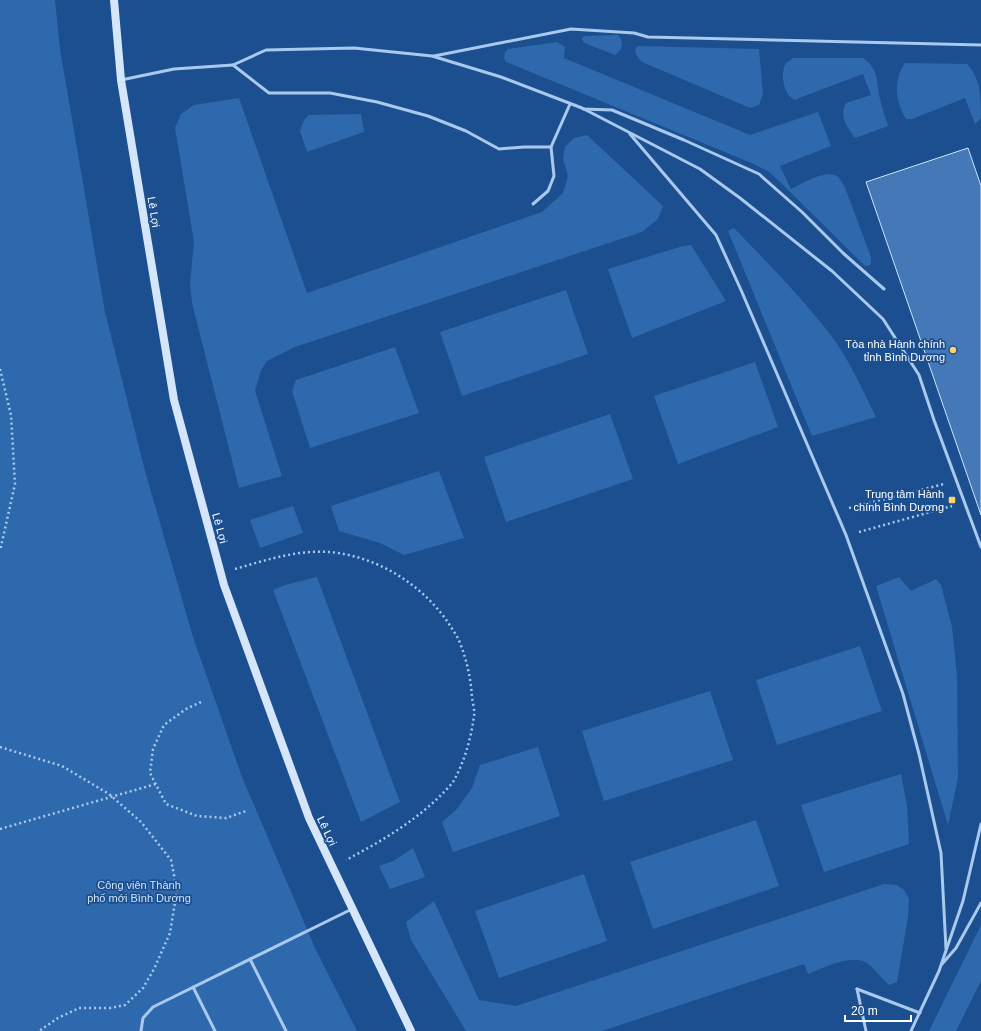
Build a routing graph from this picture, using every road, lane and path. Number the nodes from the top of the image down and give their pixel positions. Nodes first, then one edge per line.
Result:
1 (114, 0) edge
2 (981, 45) edge
3 (432, 56) junction
4 (233, 65) junction
5 (121, 80) junction
6 (570, 104) junction
7 (582, 108) junction
8 (629, 133) junction
9 (550, 147) junction
10 (533, 204) dead end
11 (884, 289) dead end
12 (0, 369) edge
13 (957, 480) junction
14 (965, 503) junction
15 (836, 512) junction
16 (846, 535) junction
17 (981, 547) edge
18 (0, 551) edge
19 (220, 573) junction
20 (201, 702) dead end
21 (0, 747) edge
22 (156, 784) junction
23 (112, 796) junction
24 (246, 811) dead end
25 (981, 824) edge
26 (0, 829) edge
27 (331, 865) junction
28 (981, 903) edge
29 (352, 909) junction
30 (946, 949) junction
31 (250, 959) junction
32 (941, 965) junction
33 (193, 987) junction
34 (920, 1013) junction
35 (39, 1031) edge
36 (141, 1031) edge
37 (215, 1031) edge
38 (286, 1031) edge
39 (411, 1031) edge
40 (866, 1031) edge
41 (911, 1031) edge

1 - 5 main road, Lê Lợi
2 - 3 lane
3 - 4 lane
3 - 6 lane
4 - 5 lane
4 - 9 lane
5 - 19 main road, Lê Lợi
6 - 7 lane
6 - 9 lane
7 - 8 lane
7 - 11 lane
8 - 13 lane
8 - 15 lane
9 - 10 lane
12 - 18 path
13 - 14 lane
13 - 15 path
14 - 16 path
14 - 17 lane
15 - 16 lane
16 - 30 lane
19 - 27 main road, Lê Lợi
19 - 27 path
20 - 22 path
21 - 23 path
22 - 23 path
22 - 24 path
23 - 26 path
23 - 35 path
25 - 30 lane
27 - 29 main road, Lê Lợi
28 - 32 lane
29 - 31 lane
29 - 39 main road, Lê Lợi
30 - 32 lane
31 - 33 lane
31 - 38 lane
32 - 34 lane
33 - 36 lane
33 - 37 lane
34 - 40 lane
34 - 41 lane

